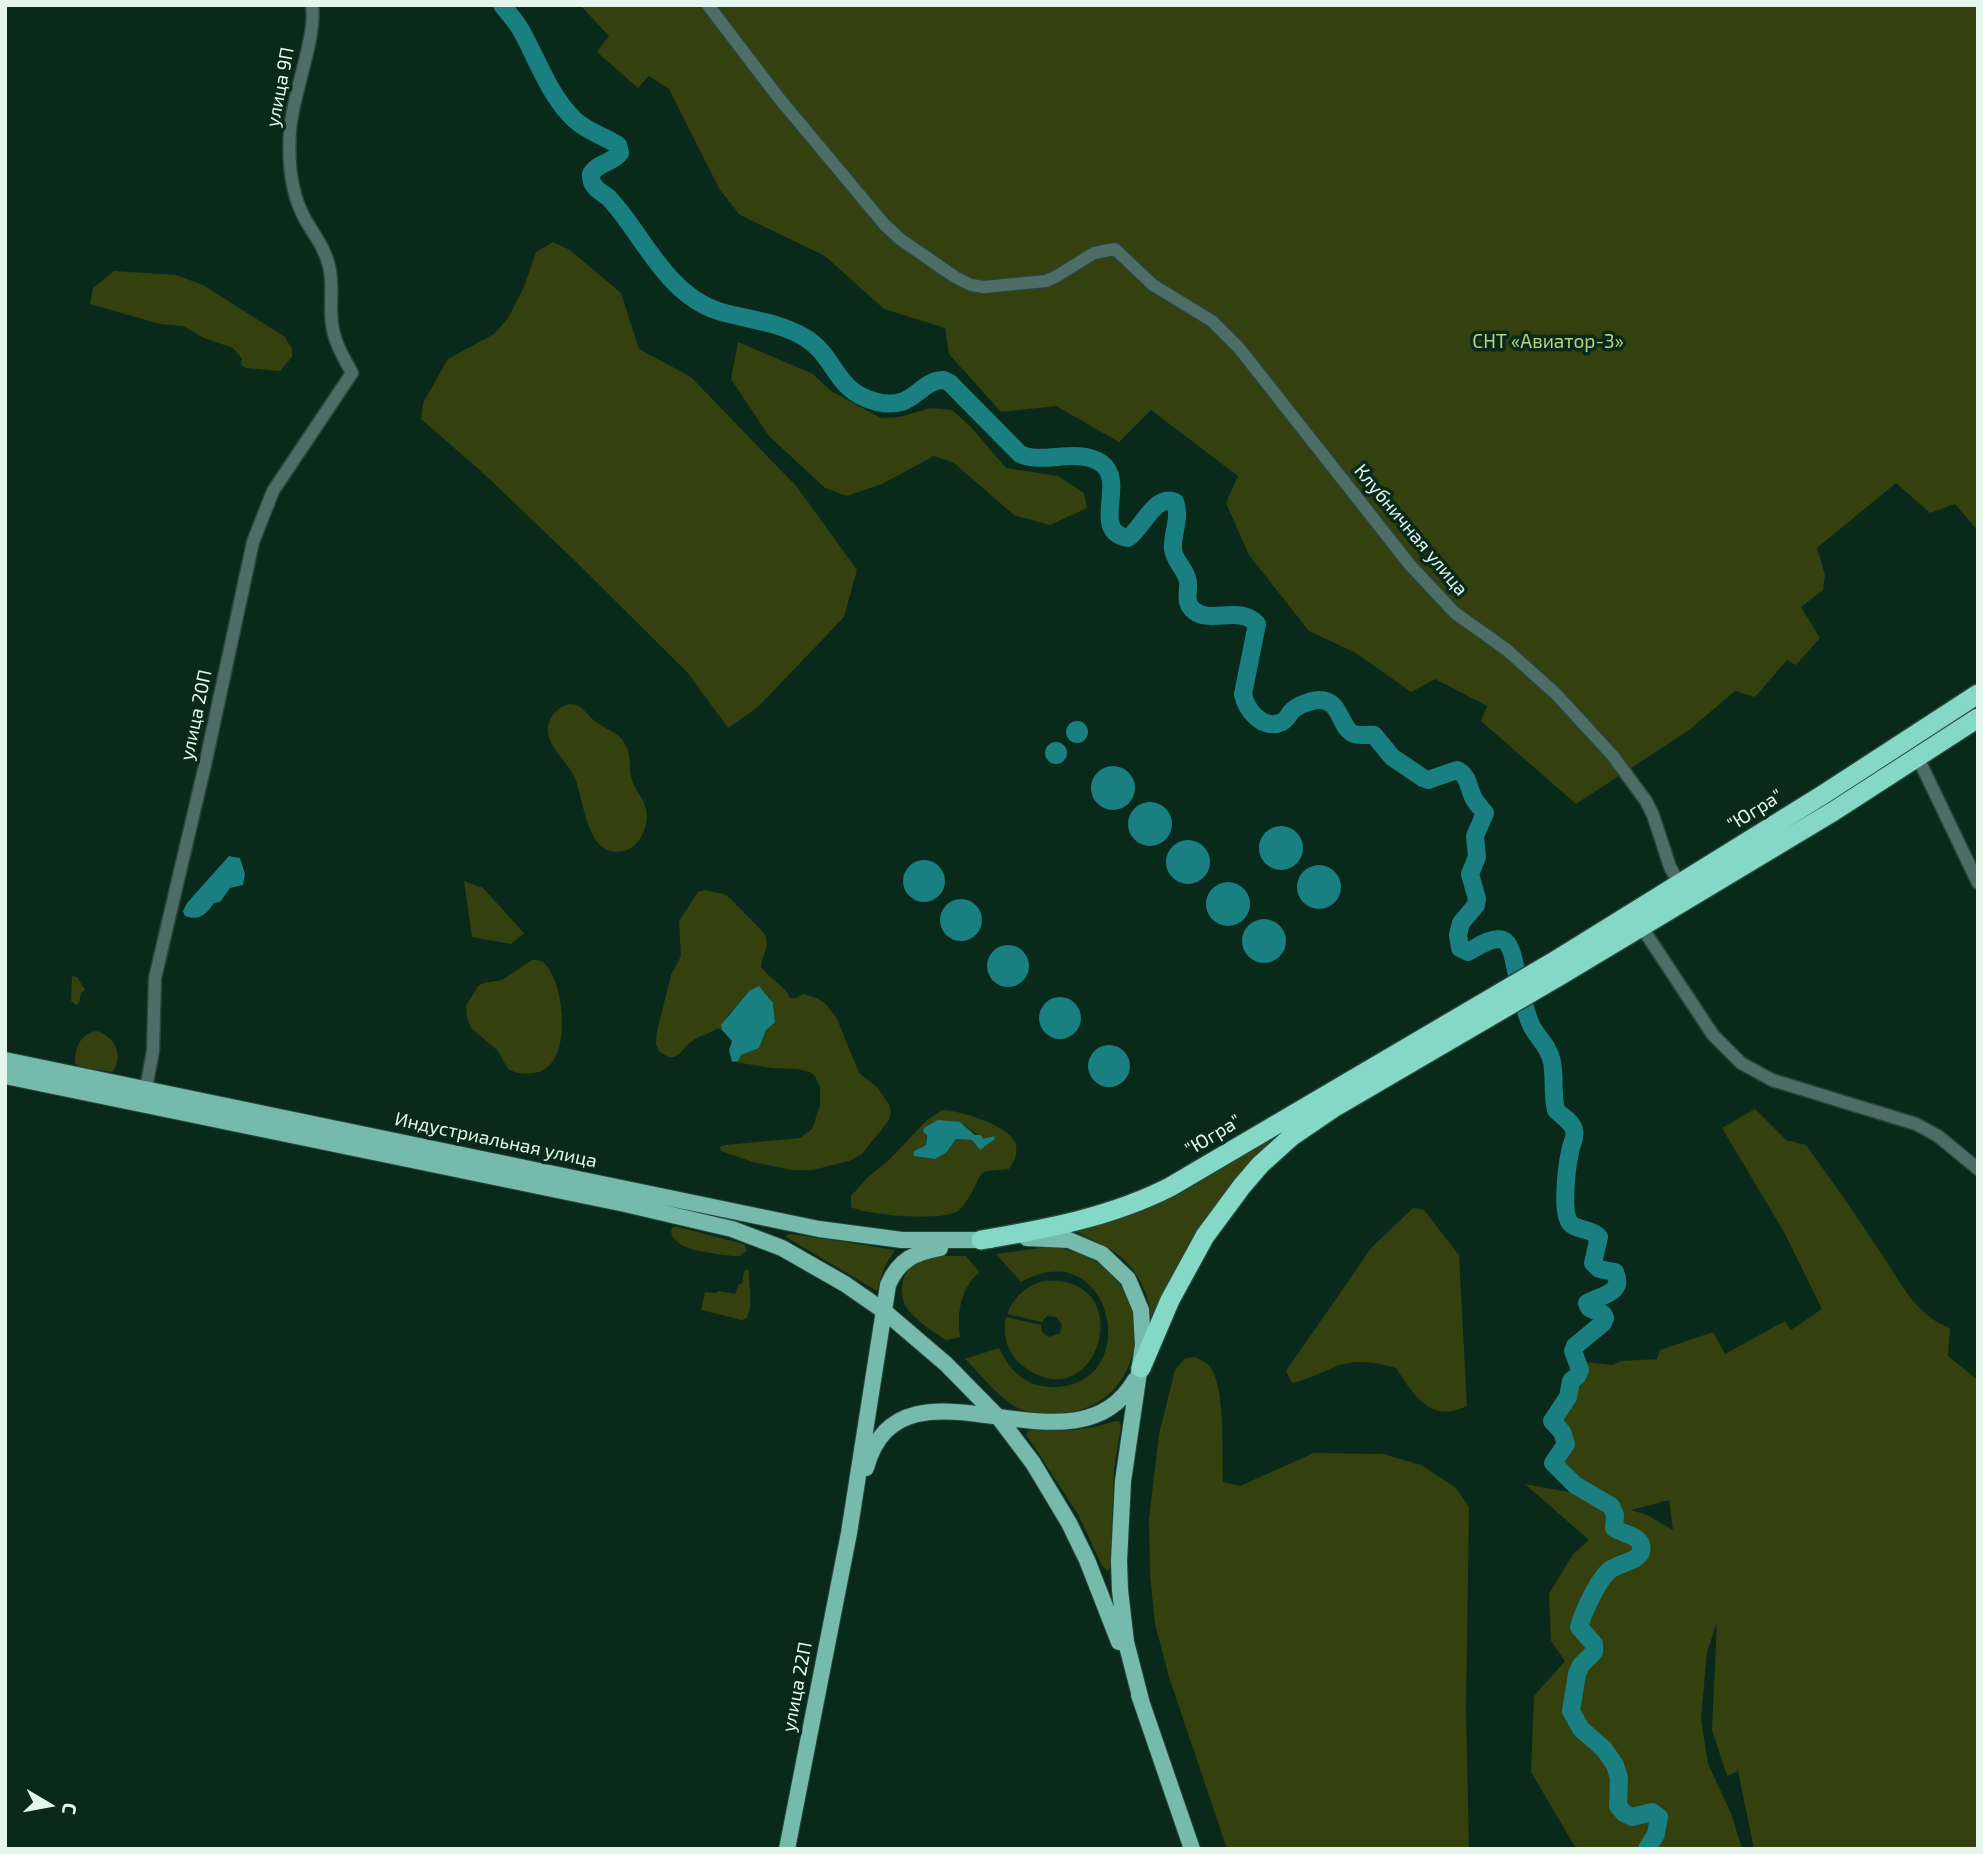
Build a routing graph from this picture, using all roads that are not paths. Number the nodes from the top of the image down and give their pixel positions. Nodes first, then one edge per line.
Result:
1 (312, 5) edge
2 (708, 5) edge
3 (352, 373) joint
4 (1978, 694) edge
5 (1978, 718) edge
6 (1907, 741) junction
7 (1918, 758) junction
8 (1679, 883) junction
9 (1978, 883) edge
10 (1641, 926) junction
11 (1557, 969) junction
12 (1492, 1007) junction
13 (5, 1060) edge
14 (5, 1076) edge
15 (146, 1088) junction
16 (1978, 1169) edge
17 (981, 1240) junction
18 (884, 1311) junction
19 (1141, 1368) junction
20 (999, 1418) junction
21 (849, 1533) junction
22 (1142, 1704) junction
23 (787, 1849) edge
24 (1192, 1849) edge

1 - 3 street, улица 9П
2 - 8 street, Клубничная улица
3 - 15 street, улица 20П
4 - 6 highway, "Югра"
5 - 7 highway
6 - 7 highway
6 - 8 highway, "Югра"
7 - 9 street
7 - 10 highway
8 - 11 highway, "Югра"
10 - 11 highway
10 - 16 street
11 - 12 highway
12 - 17 highway, "Югра"
12 - 19 highway
13 - 15 main road, Индустриальная улица
14 - 18 main road, Индустриальная улица
15 - 17 main road, Индустриальная улица
17 - 18 main road
17 - 19 main road
18 - 20 main road
18 - 21 main road, улица 22П
19 - 20 main road
19 - 22 main road
20 - 21 main road, улица 22П
20 - 22 main road
21 - 23 main road, улица 22П
22 - 24 main road

